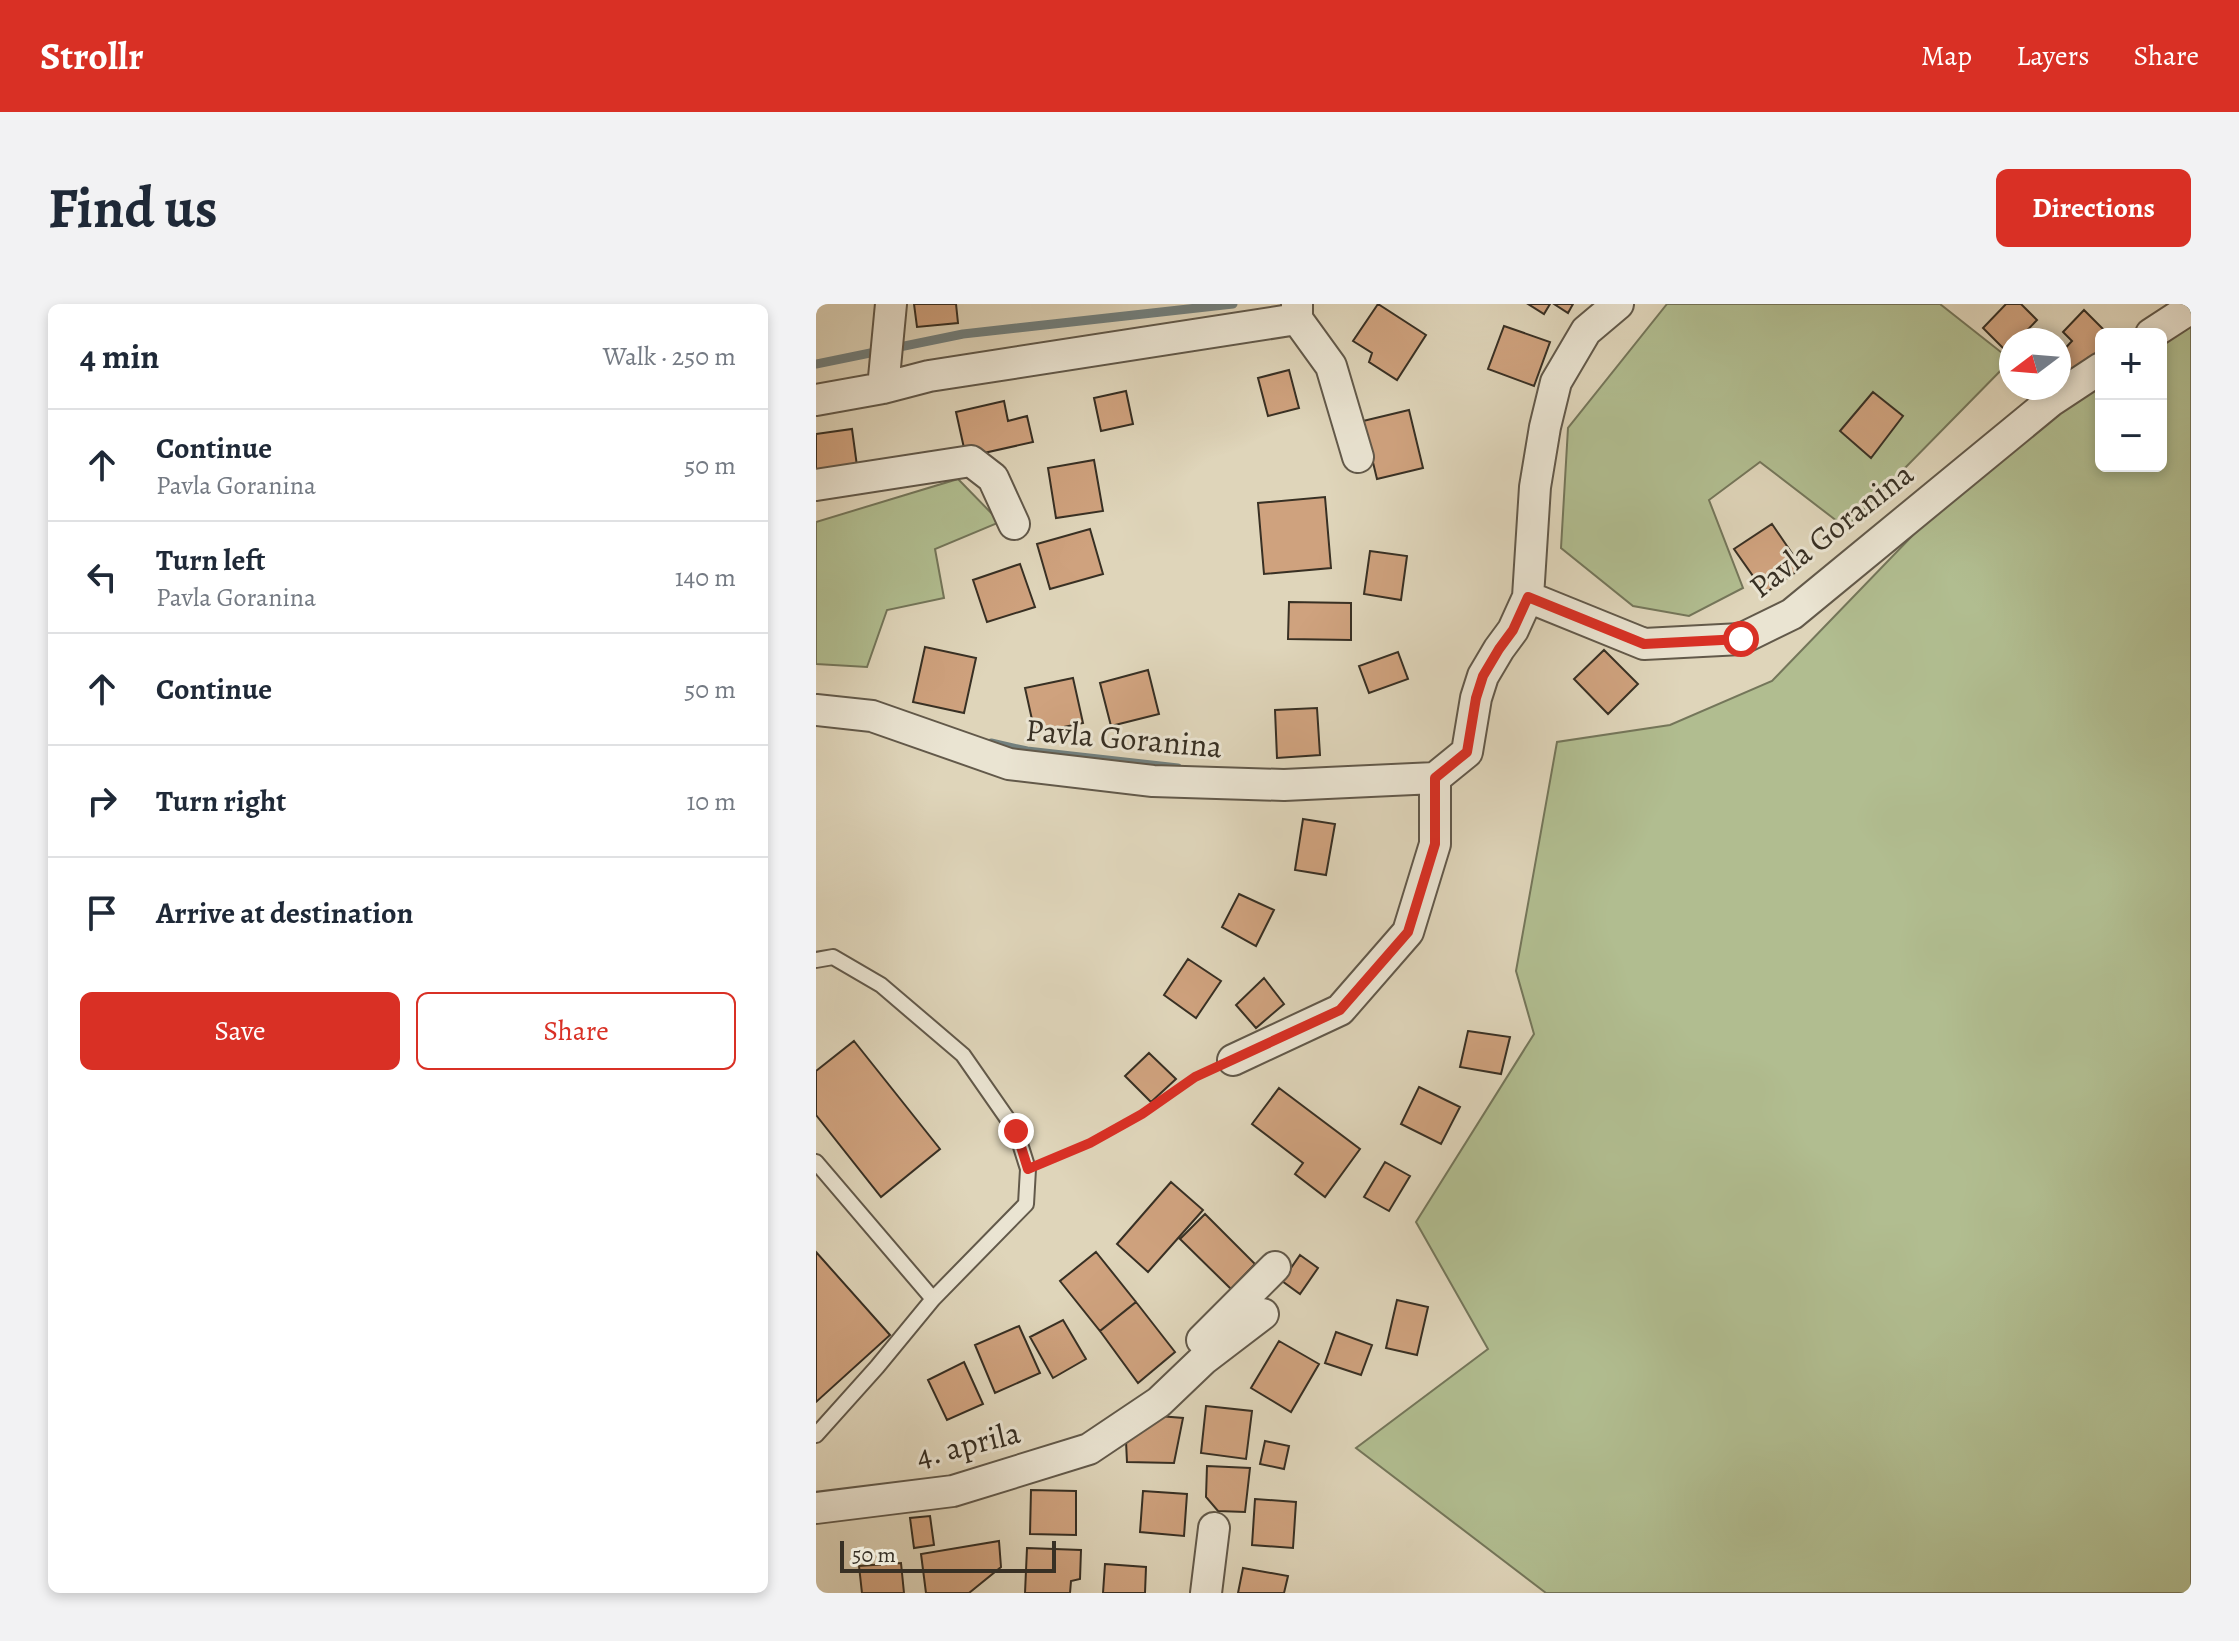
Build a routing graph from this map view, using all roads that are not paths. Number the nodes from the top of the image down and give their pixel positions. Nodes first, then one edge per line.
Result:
1 (891, 304) edge
2 (1618, 304) edge
3 (2191, 308) edge
4 (1297, 311) edge
5 (2160, 328) edge
6 (2095, 372) edge
7 (883, 388) junction
8 (816, 400) edge
9 (1358, 457) dead end
10 (816, 485) edge
11 (1014, 524) dead end
12 (1528, 597) junction
13 (816, 710) edge
14 (1435, 778) junction
15 (816, 960) edge
16 (1233, 1060) road end
17 (816, 1162) edge
18 (1275, 1267) dead end
19 (933, 1299) junction
20 (1263, 1314) dead end
21 (1128, 1422) junction
22 (816, 1435) edge
23 (816, 1508) edge
24 (1214, 1528) dead end
25 (1206, 1593) edge

1 - 7 street
2 - 12 street
3 - 5 street
4 - 7 street
4 - 9 street
6 - 12 street, Pavla Goranina
7 - 8 street
10 - 11 street
12 - 14 street
13 - 14 street, Pavla Goranina
14 - 16 street
15 - 19 lane
17 - 19 lane
18 - 21 street
19 - 22 lane
20 - 21 street, 4. aprila
21 - 23 street, 4. aprila
24 - 25 street

